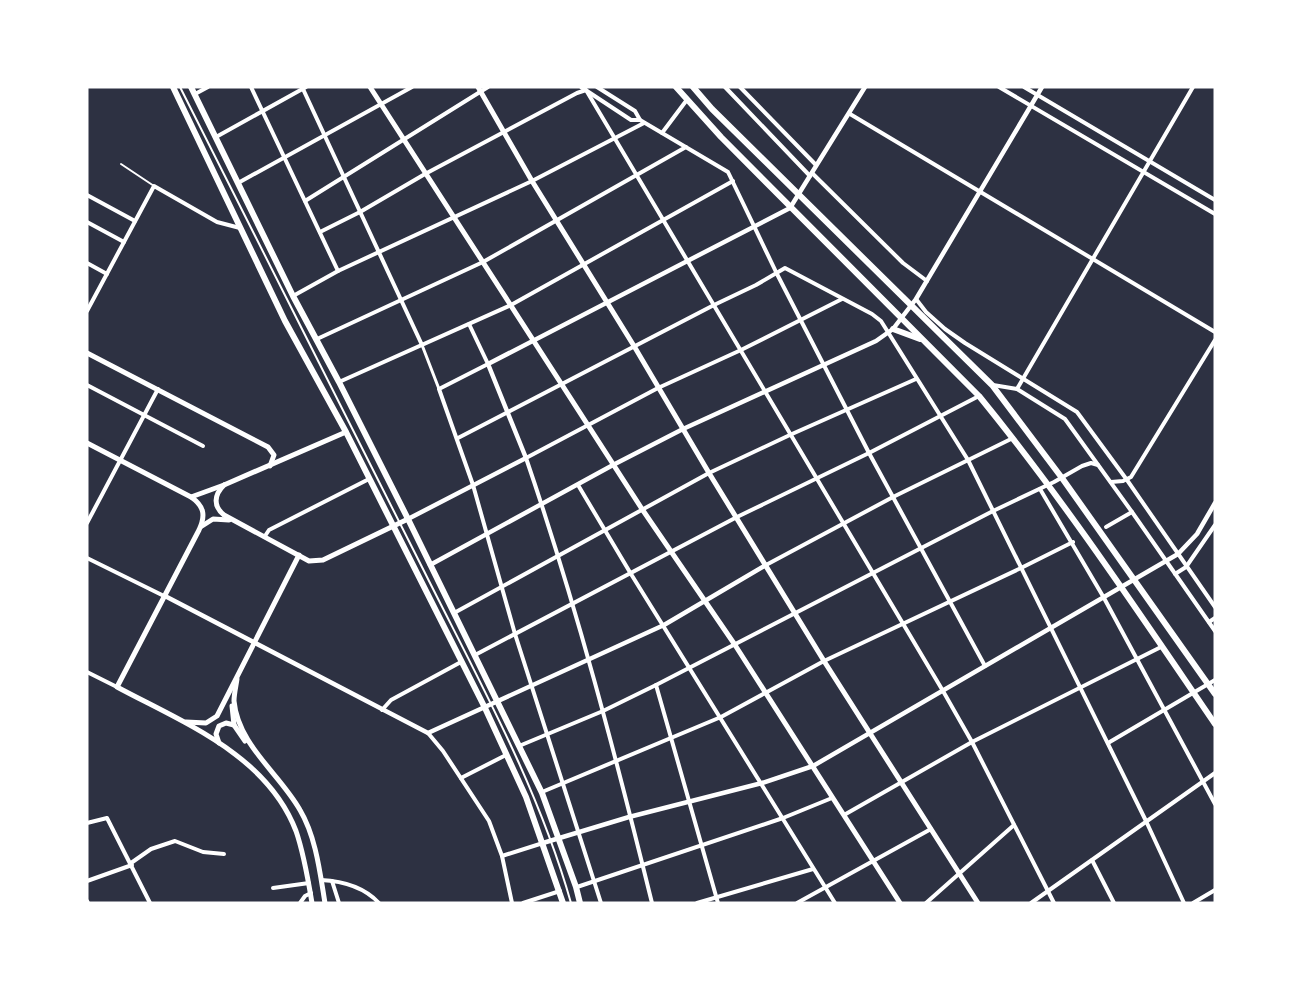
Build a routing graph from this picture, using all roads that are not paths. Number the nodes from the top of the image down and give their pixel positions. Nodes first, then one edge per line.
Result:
1 (173, 87) edge
2 (180, 87) edge
3 (191, 87) edge
4 (208, 87) edge
5 (251, 87) edge
6 (369, 87) edge
7 (412, 87) edge
8 (488, 87) edge
9 (581, 87) edge
10 (597, 87) edge
11 (676, 87) edge
12 (693, 87) edge
13 (740, 87) edge
14 (866, 87) edge
15 (999, 87) edge
16 (1024, 87) edge
17 (1042, 87) edge
18 (1193, 87) edge
19 (304, 88) edge
20 (727, 88) edge
21 (480, 89) edge
22 (586, 90) junction
23 (194, 94) junction
24 (1037, 95) junction
25 (686, 101) junction
26 (381, 105) junction
27 (1031, 105) junction
28 (263, 111) junction
29 (850, 114) junction
30 (640, 120) junction
31 (645, 123) junction
32 (504, 132) junction
33 (662, 133) junction
34 (325, 136) junction
35 (215, 137) junction
36 (614, 139) junction
37 (403, 141) junction
38 (686, 147) junction
39 (285, 158) junction
40 (1150, 161) junction
41 (121, 165) dead end
42 (816, 165) junction
43 (1143, 172) junction
44 (425, 174) junction
45 (811, 174) junction
46 (636, 176) junction
47 (344, 178) junction
48 (532, 181) junction
49 (733, 181) junction
50 (238, 183) junction
51 (154, 186) junction
52 (980, 191) junction
53 (87, 195) edge
54 (798, 195) junction
55 (1215, 200) edge
56 (305, 201) junction
57 (790, 208) junction
58 (360, 212) junction
59 (1215, 213) edge
60 (455, 218) junction
61 (556, 220) junction
62 (663, 220) junction
63 (135, 221) junction
64 (87, 222) edge
65 (755, 226) junction
66 (241, 228) junction
67 (320, 232) junction
68 (124, 242) junction
69 (378, 253) junction
70 (1092, 260) junction
71 (688, 261) junction
72 (483, 262) junction
73 (87, 263) edge
74 (583, 265) junction
75 (338, 271) junction
76 (107, 274) junction
77 (777, 274) junction
78 (927, 281) junction
79 (292, 296) junction
80 (842, 299) junction
81 (916, 299) junction
82 (400, 300) junction
83 (89, 301) edge
84 (608, 303) junction
85 (511, 305) junction
86 (714, 305) junction
87 (910, 306) junction
88 (87, 311) edge
89 (800, 319) junction
90 (901, 319) junction
91 (469, 324) junction
92 (890, 331) junction
93 (1215, 332) edge
94 (316, 339) junction
95 (1215, 339) edge
96 (534, 341) junction
97 (925, 341) junction
98 (422, 345) junction
99 (634, 346) junction
100 (741, 350) junction
101 (87, 353) edge
102 (488, 364) junction
103 (824, 364) junction
104 (1022, 378) junction
105 (916, 379) junction
106 (339, 382) junction
107 (562, 384) junction
108 (87, 385) edge
109 (992, 385) junction
110 (658, 388) junction
111 (158, 389) junction
112 (440, 389) junction
113 (1017, 389) junction
114 (765, 392) junction
115 (979, 396) junction
116 (847, 409) junction
117 (508, 413) junction
118 (145, 415) junction
119 (940, 416) junction
120 (588, 426) junction
121 (683, 429) junction
122 (346, 432) junction
123 (792, 434) junction
124 (458, 438) junction
125 (1013, 438) junction
126 (87, 443) edge
127 (203, 446) dead end
128 (869, 453) junction
129 (526, 458) junction
130 (120, 460) junction
131 (968, 460) junction
132 (613, 465) junction
133 (1098, 465) junction
134 (270, 466) junction
135 (709, 473) junction
136 (818, 478) junction
137 (1062, 478) junction
138 (369, 479) junction
139 (1127, 480) junction
140 (1110, 482) junction
141 (224, 485) junction
142 (473, 485) junction
143 (578, 485) junction
144 (1044, 487) junction
145 (191, 497) junction
146 (893, 497) junction
147 (1215, 503) edge
148 (542, 505) junction
149 (642, 509) junction
150 (993, 511) junction
151 (1132, 512) junction
152 (737, 517) junction
153 (408, 519) junction
154 (232, 520) junction
155 (87, 523) edge
156 (400, 523) junction
157 (843, 523) junction
158 (1215, 525) edge
159 (392, 527) junction
160 (1106, 527) dead end
161 (199, 530) junction
162 (604, 530) junction
163 (488, 535) junction
164 (265, 536) junction
165 (1073, 542) junction
166 (921, 548) junction
167 (672, 551) junction
168 (299, 555) junction
169 (559, 555) junction
170 (1178, 555) junction
171 (87, 558) edge
172 (1166, 561) junction
173 (430, 565) junction
174 (766, 565) junction
175 (1186, 567) junction
176 (1022, 568) junction
177 (631, 574) junction
178 (873, 574) junction
179 (1175, 574) junction
180 (1135, 580) junction
181 (502, 585) junction
182 (1122, 588) junction
183 (165, 596) junction
184 (1104, 598) junction
185 (703, 600) junction
186 (950, 602) junction
187 (572, 604) junction
188 (1215, 607) edge
189 (453, 613) junction
190 (795, 614) junction
191 (1215, 618) edge
192 (1209, 622) junction
193 (903, 624) junction
194 (664, 625) junction
195 (1051, 629) junction
196 (1215, 631) edge
197 (515, 634) junction
198 (254, 644) junction
199 (735, 645) junction
200 (1162, 646) junction
201 (474, 656) junction
202 (1138, 659) junction
203 (589, 660) junction
204 (461, 662) junction
205 (824, 662) junction
206 (985, 666) junction
207 (690, 668) junction
208 (87, 672) edge
209 (237, 679) junction
210 (1215, 680) edge
211 (1208, 684) junction
212 (532, 685) junction
213 (656, 685) junction
214 (117, 687) junction
215 (1080, 688) junction
216 (943, 691) junction
217 (766, 693) junction
218 (1194, 693) junction
219 (1215, 694) edge
220 (234, 698) junction
221 (491, 705) junction
222 (1165, 709) junction
223 (382, 710) junction
224 (603, 711) junction
225 (721, 717) junction
226 (183, 722) junction
227 (1215, 724) edge
228 (234, 725) junction
229 (870, 732) junction
230 (428, 733) junction
231 (547, 734) junction
232 (672, 738) junction
233 (972, 742) junction
234 (219, 743) junction
235 (1107, 743) junction
236 (519, 746) junction
237 (253, 748) junction
238 (506, 755) junction
239 (615, 760) junction
240 (813, 766) junction
241 (1215, 772) edge
242 (461, 778) junction
243 (901, 782) junction
244 (1202, 782) junction
245 (762, 783) junction
246 (562, 784) junction
247 (542, 793) junction
248 (832, 798) junction
249 (690, 801) junction
250 (1215, 804) edge
251 (844, 815) junction
252 (629, 817) junction
253 (783, 818) junction
254 (1146, 821) junction
255 (87, 824) edge
256 (1014, 825) junction
257 (931, 828) junction
258 (578, 833) junction
259 (555, 839) junction
260 (543, 843) junction
261 (703, 844) junction
262 (224, 854) dead end
263 (502, 856) junction
264 (1092, 860) junction
265 (873, 861) junction
266 (131, 864) junction
267 (642, 864) junction
268 (813, 869) junction
269 (960, 873) junction
270 (321, 880) junction
271 (87, 881) edge
272 (332, 881) junction
273 (594, 881) junction
274 (309, 883) junction
275 (273, 888) dead end
276 (576, 888) junction
277 (826, 889) junction
278 (1215, 890) edge
279 (560, 891) junction
280 (1048, 891) junction
281 (311, 893) junction
282 (716, 897) junction
283 (150, 903) edge
284 (300, 903) edge
285 (312, 903) edge
286 (326, 903) edge
287 (339, 903) edge
288 (379, 903) edge
289 (512, 903) edge
290 (523, 903) edge
291 (563, 903) edge
292 (571, 903) edge
293 (580, 903) edge
294 (601, 903) edge
295 (652, 903) edge
296 (696, 903) edge
297 (718, 903) edge
298 (797, 903) edge
299 (835, 903) edge
300 (900, 903) edge
301 (926, 903) edge
302 (978, 903) edge
303 (1031, 903) edge
304 (1054, 903) edge
305 (1114, 903) edge
306 (1184, 903) edge
307 (1193, 903) edge

1 - 66 main road
2 - 156 lane
3 - 23 main road
4 - 23 street
5 - 28 street
6 - 26 main road
7 - 26 street
8 - 21 street
9 - 22 street
10 - 30 street
11 - 25 main road
12 - 54 main road
13 - 42 street
14 - 29 street
15 - 27 street
16 - 24 street
17 - 24 street
18 - 40 street
19 - 28 street
19 - 34 street
20 - 45 street
21 - 32 main road
21 - 37 street
22 - 30 street
22 - 32 street
22 - 36 street
23 - 35 main road
24 - 27 street
24 - 40 street
25 - 33 street
25 - 57 main road
26 - 34 street
26 - 37 main road
27 - 43 street
27 - 52 street
28 - 35 street
28 - 39 street
29 - 42 street
29 - 52 street
30 - 31 street
31 - 33 street
31 - 36 street
32 - 44 street
32 - 48 main road
33 - 38 street
34 - 39 street
34 - 47 street
35 - 50 main road
36 - 46 street
36 - 48 street
37 - 44 main road
37 - 47 street
38 - 46 street
38 - 49 street
39 - 50 street
39 - 56 street
40 - 43 street
40 - 55 street
41 - 51 lane
42 - 45 street
43 - 59 street
43 - 70 street
44 - 58 street
44 - 60 main road
45 - 54 street
45 - 78 street
46 - 61 street
46 - 62 street
47 - 56 street
47 - 58 street
48 - 60 street
48 - 61 main road
49 - 62 street
49 - 65 street
50 - 79 main road
51 - 63 street
51 - 66 street
52 - 70 street
52 - 78 street
53 - 63 street
54 - 57 street
54 - 87 main road
56 - 67 street
57 - 65 street
57 - 90 main road
58 - 67 street
58 - 69 street
60 - 69 street
60 - 72 main road
61 - 72 street
61 - 74 main road
62 - 71 street
62 - 74 street
63 - 68 street
64 - 68 street
65 - 71 street
65 - 77 street
66 - 122 main road
67 - 75 street
68 - 76 street
69 - 75 street
69 - 82 street
70 - 93 street
70 - 104 street
71 - 84 street
71 - 86 street
72 - 82 street
72 - 85 main road
73 - 76 street
74 - 84 main road
74 - 85 street
75 - 79 street
76 - 83 street
77 - 80 street
77 - 86 street
77 - 89 street
78 - 81 street
79 - 94 main road
80 - 89 street
80 - 92 street
81 - 87 street
81 - 104 street
82 - 94 street
82 - 98 street
83 - 88 street
84 - 96 street
84 - 99 main road
85 - 91 street
85 - 96 main road
86 - 99 street
86 - 100 street
87 - 90 street
87 - 109 main road
89 - 100 street
89 - 103 street
90 - 92 street
90 - 97 main road
91 - 98 street
91 - 102 street
92 - 97 main road
92 - 103 street
92 - 105 street
94 - 106 main road
95 - 139 street
96 - 102 street
96 - 107 main road
97 - 115 main road
98 - 106 street
98 - 112 street
99 - 107 street
99 - 110 main road
100 - 110 street
100 - 114 street
101 - 111 main road
102 - 112 street
102 - 117 street
103 - 114 street
103 - 116 street
104 - 113 street
104 - 139 street
105 - 116 street
105 - 119 street
106 - 153 main road
107 - 117 street
107 - 120 main road
108 - 118 street
109 - 113 street
109 - 137 main road
110 - 120 street
110 - 121 main road
111 - 118 street
111 - 134 main road
112 - 124 street
113 - 133 street
114 - 121 street
114 - 123 street
115 - 119 street
115 - 125 main road
116 - 123 street
116 - 128 street
117 - 124 street
117 - 129 street
118 - 127 street
118 - 130 street
119 - 128 street
119 - 131 street
120 - 129 street
120 - 132 main road
121 - 132 street
121 - 135 main road
122 - 134 main road
122 - 138 main road
123 - 135 street
123 - 136 street
124 - 142 street
125 - 131 street
125 - 144 main road
126 - 130 main road
128 - 136 street
128 - 146 street
129 - 142 street
129 - 148 street
130 - 145 main road
130 - 155 street
131 - 146 street
131 - 150 street
132 - 143 street
132 - 149 main road
133 - 137 street
133 - 140 street
134 - 141 main road
135 - 149 street
135 - 152 main road
136 - 152 street
136 - 157 street
137 - 144 street
137 - 180 main road
138 - 159 main road
138 - 164 street
139 - 140 street
139 - 170 street
140 - 151 street
141 - 145 main road
141 - 154 main road
142 - 153 street
142 - 163 street
143 - 148 street
143 - 162 street
144 - 150 street
144 - 165 street
144 - 182 main road
145 - 161 main road
146 - 157 street
146 - 166 street
147 - 170 street
148 - 163 street
148 - 169 street
149 - 162 street
149 - 167 main road
150 - 166 street
150 - 176 street
151 - 160 street
151 - 172 street
152 - 167 street
152 - 174 main road
153 - 156 main road
153 - 173 main road
154 - 161 main road
154 - 164 main road
156 - 159 main road
156 - 221 lane
157 - 174 street
157 - 178 street
158 - 175 street
159 - 168 main road
159 - 204 main road
161 - 183 main road
162 - 169 street
162 - 177 street
163 - 173 street
163 - 181 street
164 - 168 main road
165 - 176 street
165 - 184 street
166 - 178 street
166 - 186 street
167 - 177 street
167 - 185 main road
168 - 198 main road
169 - 181 street
169 - 187 street
170 - 172 street
170 - 175 street
171 - 183 street
172 - 179 street
172 - 180 street
173 - 189 main road
174 - 185 street
174 - 190 main road
175 - 179 street
175 - 188 street
176 - 186 street
176 - 195 street
177 - 187 street
177 - 194 street
178 - 190 street
178 - 193 street
179 - 192 street
180 - 182 street
180 - 211 main road
181 - 189 street
181 - 197 street
182 - 184 street
182 - 200 main road
183 - 198 street
183 - 214 main road
184 - 195 street
184 - 202 street
185 - 194 street
185 - 199 main road
186 - 193 street
186 - 206 street
187 - 197 street
187 - 203 street
189 - 201 main road
190 - 199 street
190 - 205 main road
191 - 192 street
192 - 196 street
193 - 205 street
193 - 216 street
194 - 203 street
194 - 207 street
195 - 206 street
195 - 215 street
197 - 201 street
197 - 212 street
198 - 209 main road
198 - 223 street
199 - 207 street
199 - 217 main road
200 - 202 street
200 - 218 main road
201 - 221 main road
202 - 215 street
202 - 222 street
203 - 212 street
203 - 224 street
204 - 221 main road
204 - 223 street
205 - 217 street
205 - 229 main road
206 - 216 street
207 - 213 street
207 - 225 street
208 - 214 street
209 - 220 main road
209 - 226 main road
210 - 211 street
211 - 218 street
211 - 219 main road
212 - 221 street
212 - 231 street
213 - 224 street
213 - 232 street
214 - 226 main road
215 - 233 street
215 - 235 street
216 - 229 street
216 - 233 street
217 - 225 street
217 - 240 main road
218 - 222 street
218 - 227 main road
220 - 228 main road
220 - 237 main road
221 - 230 street
221 - 236 main road
221 - 238 main road
221 - 259 lane
222 - 235 street
222 - 244 street
223 - 230 street
224 - 231 street
224 - 239 street
225 - 232 street
225 - 245 street
226 - 234 main road
228 - 234 main road
228 - 237 main road
229 - 240 street
229 - 243 main road
230 - 242 street
231 - 236 street
231 - 246 street
232 - 239 street
232 - 249 street
233 - 243 street
233 - 256 street
234 - 274 main road
235 - 254 street
236 - 247 main road
237 - 270 main road
238 - 242 street
238 - 260 main road
239 - 246 street
239 - 252 street
240 - 245 street
240 - 248 main road
241 - 244 street
242 - 263 street
243 - 251 street
243 - 257 main road
244 - 250 street
244 - 254 street
245 - 249 street
245 - 253 street
246 - 247 street
246 - 258 street
247 - 259 main road
248 - 251 main road
248 - 253 street
249 - 252 street
249 - 261 street
251 - 265 main road
252 - 258 street
252 - 267 street
253 - 261 street
253 - 268 street
254 - 264 street
254 - 306 street
255 - 266 street
256 - 269 street
256 - 280 street
257 - 265 street
257 - 269 main road
258 - 259 street
258 - 273 street
259 - 260 street
259 - 276 main road
259 - 292 lane
260 - 263 street
260 - 279 main road
261 - 267 street
261 - 282 street
262 - 266 street
263 - 289 street
264 - 280 street
264 - 305 street
265 - 277 street
265 - 300 main road
266 - 271 street
266 - 283 street
267 - 273 street
267 - 295 street
268 - 277 street
268 - 282 street
269 - 301 street
269 - 302 main road
270 - 272 street
270 - 286 main road
272 - 287 street
272 - 288 street
273 - 276 street
273 - 294 street
274 - 275 street
274 - 281 main road
276 - 293 main road
277 - 298 street
277 - 299 street
278 - 307 street
279 - 290 street
279 - 291 main road
280 - 303 street
280 - 304 street
281 - 284 street
281 - 285 main road
282 - 296 street
282 - 297 street

